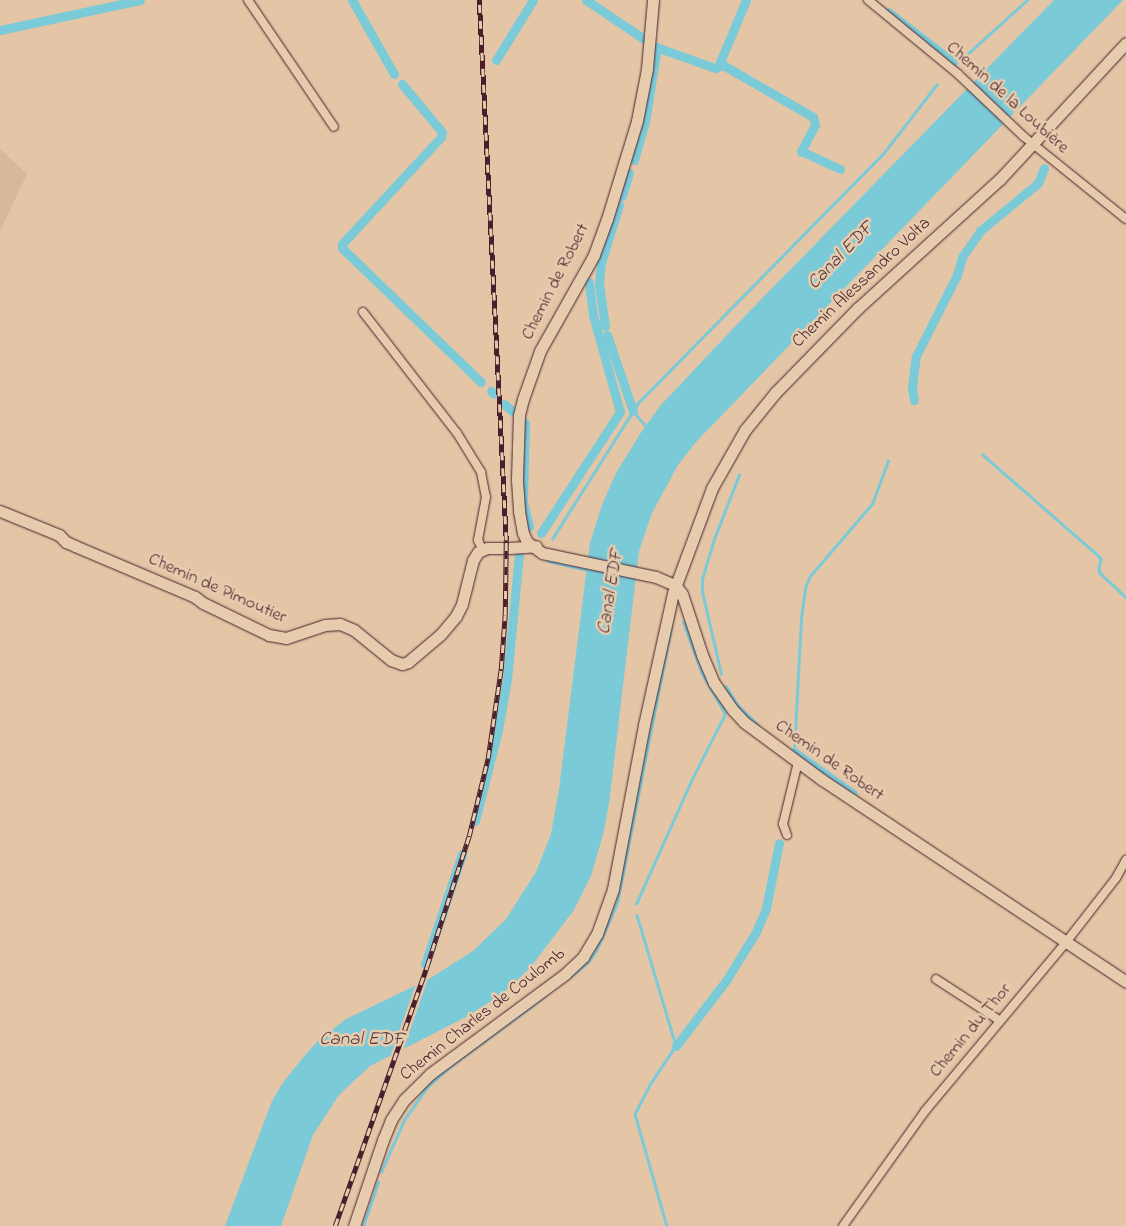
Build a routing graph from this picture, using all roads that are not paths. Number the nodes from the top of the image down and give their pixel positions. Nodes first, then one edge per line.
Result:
1 (248, 0) edge
2 (653, 0) edge
3 (868, 0) edge
4 (1126, 43) edge
5 (334, 127) dead end
6 (1033, 145) junction
7 (1126, 219) edge
8 (363, 312) dead end
9 (0, 511) edge
10 (531, 542) junction
11 (482, 550) junction
12 (558, 556) junction
13 (675, 585) junction
14 (688, 613) junction
15 (666, 621) junction
16 (798, 762) junction
17 (788, 836) dead end
18 (1126, 860) edge
19 (1067, 941) junction
20 (936, 979) dead end
21 (1126, 982) edge
22 (999, 1020) junction
23 (354, 1226) edge
24 (843, 1226) edge

1 - 5 street
2 - 10 street, Chemin de Robert
3 - 6 street, Chemin de la Loubière
4 - 6 street, Chemin Alessandro Volta
6 - 7 street, Chemin de la Loubière
6 - 13 street, Chemin Alessandro Volta
8 - 11 street
9 - 11 street, Chemin de Pimoutier
10 - 11 street
10 - 12 street
10 - 12 street
12 - 13 street
13 - 14 street, Chemin de Robert
13 - 15 street, Chemin Alessandro Volta
14 - 15 street
14 - 16 street, Chemin de Robert
15 - 23 street, Chemin Charles de Coulomb
16 - 17 street
16 - 19 street, Chemin de Robert
18 - 19 street, Chemin du Thor
19 - 21 street, Chemin de Robert
19 - 22 street, Chemin du Thor
20 - 22 street
22 - 24 street, Chemin du Thor

